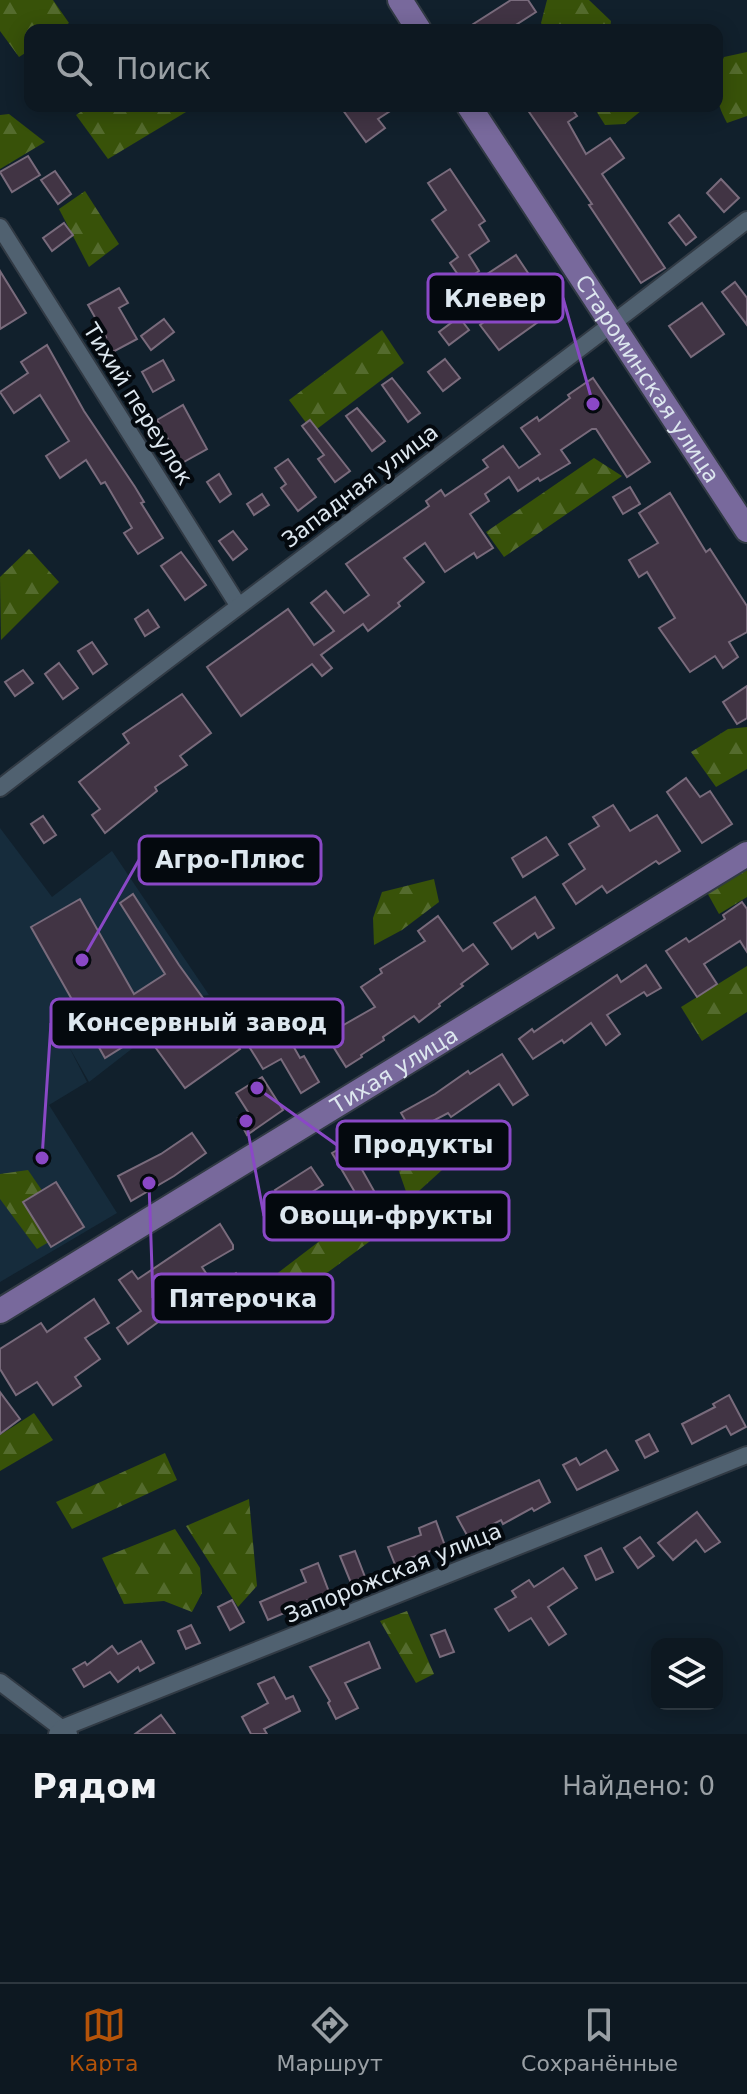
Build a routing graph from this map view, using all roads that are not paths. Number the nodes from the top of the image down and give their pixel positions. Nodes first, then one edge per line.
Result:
1 (400, 0) edge
2 (415, 24) edge
3 (473, 112) edge
4 (747, 220) edge
5 (0, 227) edge
6 (612, 326) junction
7 (747, 530) edge
8 (238, 605) junction
9 (0, 788) edge
10 (747, 854) edge
11 (0, 1311) edge
12 (747, 1455) edge
13 (0, 1682) edge
14 (63, 1732) edge

1 - 2 main road
3 - 6 main road, Староминская улица
4 - 6 street, Западная улица
5 - 8 street, Тихий переулок
6 - 7 main road, Староминская улица
6 - 8 street, Западная улица
8 - 9 street, Западная улица
10 - 11 main road, Тихая улица
12 - 14 street, Запорожская улица
13 - 14 street

